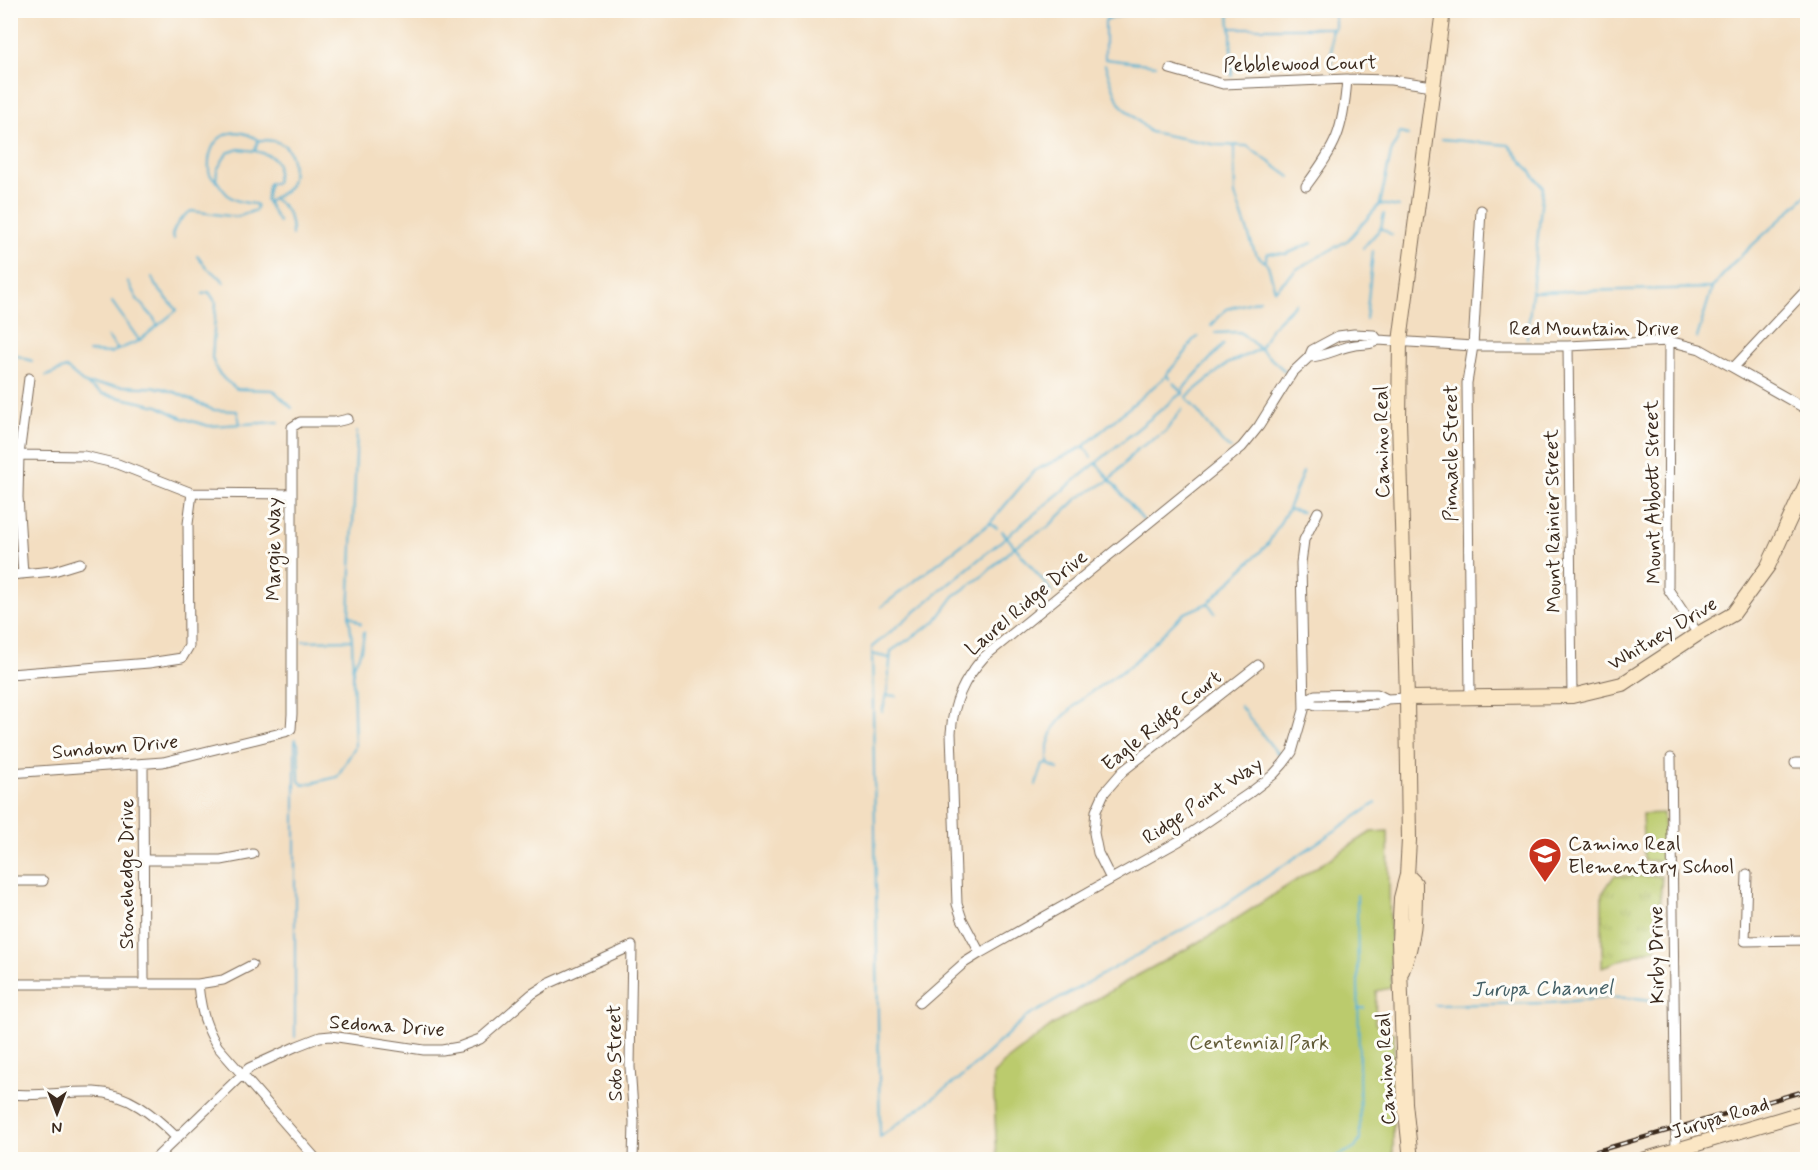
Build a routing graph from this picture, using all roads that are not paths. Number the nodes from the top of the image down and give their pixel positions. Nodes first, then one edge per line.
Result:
1 (1443, 10) edge
2 (1170, 69) dead end
3 (1347, 79) junction
4 (1433, 86) junction
5 (1306, 186) dead end
6 (1481, 210) dead end
7 (1808, 288) edge
8 (1331, 339) junction
9 (1378, 340) junction
10 (1669, 341) junction
11 (1400, 342) junction
12 (1473, 346) junction
13 (1568, 346) junction
14 (1337, 349) junction
15 (1309, 357) junction
16 (1734, 367) junction
17 (28, 378) dead end
18 (1808, 410) edge
19 (348, 419) dead end
20 (19, 455) junction
21 (1808, 480) edge
22 (192, 493) junction
23 (291, 494) junction
24 (1318, 512) dead end
25 (80, 563) dead end
26 (24, 574) junction
27 (10, 575) edge
28 (1698, 634) junction
29 (1258, 665) dead end
30 (10, 674) edge
31 (1359, 694) junction
32 (1572, 696) junction
33 (1470, 697) junction
34 (1407, 698) junction
35 (1387, 699) junction
36 (1304, 701) junction
37 (1358, 705) junction
38 (291, 729) joint
39 (1671, 758) dead end
40 (1795, 763) dead end
41 (1808, 763) edge
42 (144, 764) junction
43 (10, 773) edge
44 (253, 854) dead end
45 (144, 860) junction
46 (1747, 874) dead end
47 (1110, 879) junction
48 (43, 881) dead end
49 (10, 882) edge
50 (1808, 940) edge
51 (632, 946) joint
52 (980, 953) junction
53 (252, 965) dead end
54 (10, 984) edge
55 (144, 984) junction
56 (198, 984) junction
57 (920, 1003) dead end
58 (242, 1074) junction
59 (10, 1094) edge
60 (1808, 1111) edge
61 (177, 1138) junction
62 (1676, 1150) junction
63 (154, 1160) edge
64 (317, 1160) edge
65 (633, 1160) edge
66 (1411, 1160) edge
67 (1643, 1160) edge

1 - 4 main road, Camino Real
2 - 3 street, Pebblewood Court
3 - 4 street, Pebblewood Court
3 - 5 street
4 - 11 main road, Camino Real
6 - 12 street, Pinnacle Street
7 - 16 street
8 - 9 street, Laurel Ridge Drive
8 - 14 street
8 - 15 street, Laurel Ridge Drive
9 - 11 street, Laurel Ridge Drive
9 - 14 street, Laurel Ridge Drive
10 - 13 street, Red Mountain Drive
10 - 16 street, Red Mountain Drive
10 - 28 street, Mount Abbott Street
11 - 12 street, Red Mountain Drive
11 - 34 main road, Camino Real
12 - 13 street, Red Mountain Drive
12 - 33 street, Pinnacle Street
13 - 32 street, Mount Rainier Street
14 - 15 street, Laurel Ridge Drive
15 - 52 street, Laurel Ridge Drive
16 - 18 street, Red Mountain Drive
17 - 20 street
19 - 23 street, Margie Way
20 - 22 street
20 - 26 street
21 - 28 main road, Whitney Drive
22 - 23 street
22 - 30 street
23 - 38 street, Margie Way
24 - 36 street, Ridge Point Way
25 - 26 street
26 - 27 street
28 - 32 main road, Whitney Drive
29 - 47 street, Eagle Ridge Court
31 - 35 street, Whitney Drive
31 - 36 street, Whitney Drive
31 - 37 street
32 - 33 main road, Whitney Drive
33 - 34 main road, Whitney Drive
34 - 35 street, Whitney Drive
34 - 66 main road, Camino Real
35 - 37 street, Whitney Drive
36 - 37 street, Whitney Drive
36 - 47 street, Ridge Point Way
38 - 42 street, Sundown Drive
39 - 62 street, Kirby Drive
40 - 41 street
42 - 43 street, Sundown Drive
42 - 45 street, Stonehedge Drive
44 - 45 street
45 - 55 street, Stonehedge Drive
46 - 50 street
47 - 52 street, Ridge Point Way
48 - 49 street
51 - 58 street, Sedona Drive
51 - 65 street, Soto Street
52 - 57 street, Ridge Point Way
53 - 56 street
54 - 55 street
55 - 56 street
56 - 58 street
58 - 61 street, Sedona Drive
58 - 64 street
59 - 61 street
60 - 62 main road, Jurupa Road
61 - 63 street, Sedona Drive
62 - 67 main road, Jurupa Road

